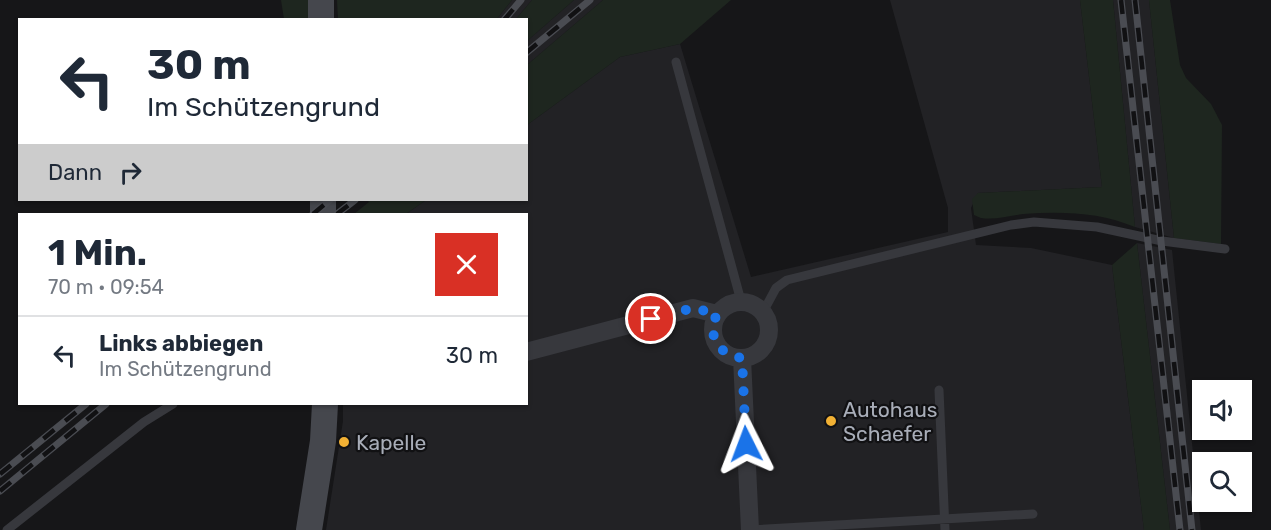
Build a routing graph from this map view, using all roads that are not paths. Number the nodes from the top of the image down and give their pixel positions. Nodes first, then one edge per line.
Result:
1 (321, 0) edge
2 (321, 18) edge
3 (676, 62) dead end
4 (1225, 249) dead end
5 (741, 301) junction
6 (763, 312) junction
7 (717, 314) junction
8 (528, 351) edge
9 (742, 358) junction
10 (939, 390) dead end
11 (171, 405) edge
12 (325, 405) edge
13 (1033, 514) dead end
14 (944, 520) junction
15 (866, 527) edge
16 (7, 530) edge
17 (309, 530) edge
18 (750, 530) edge
19 (945, 530) edge

1 - 2 main road
3 - 5 lane
4 - 6 lane
5 - 6 street
5 - 7 street
6 - 9 street
7 - 8 street
7 - 9 street
9 - 18 street
10 - 14 lane
11 - 16 lane
12 - 17 main road
13 - 14 lane
14 - 15 lane
14 - 19 lane
15 - 18 lane

